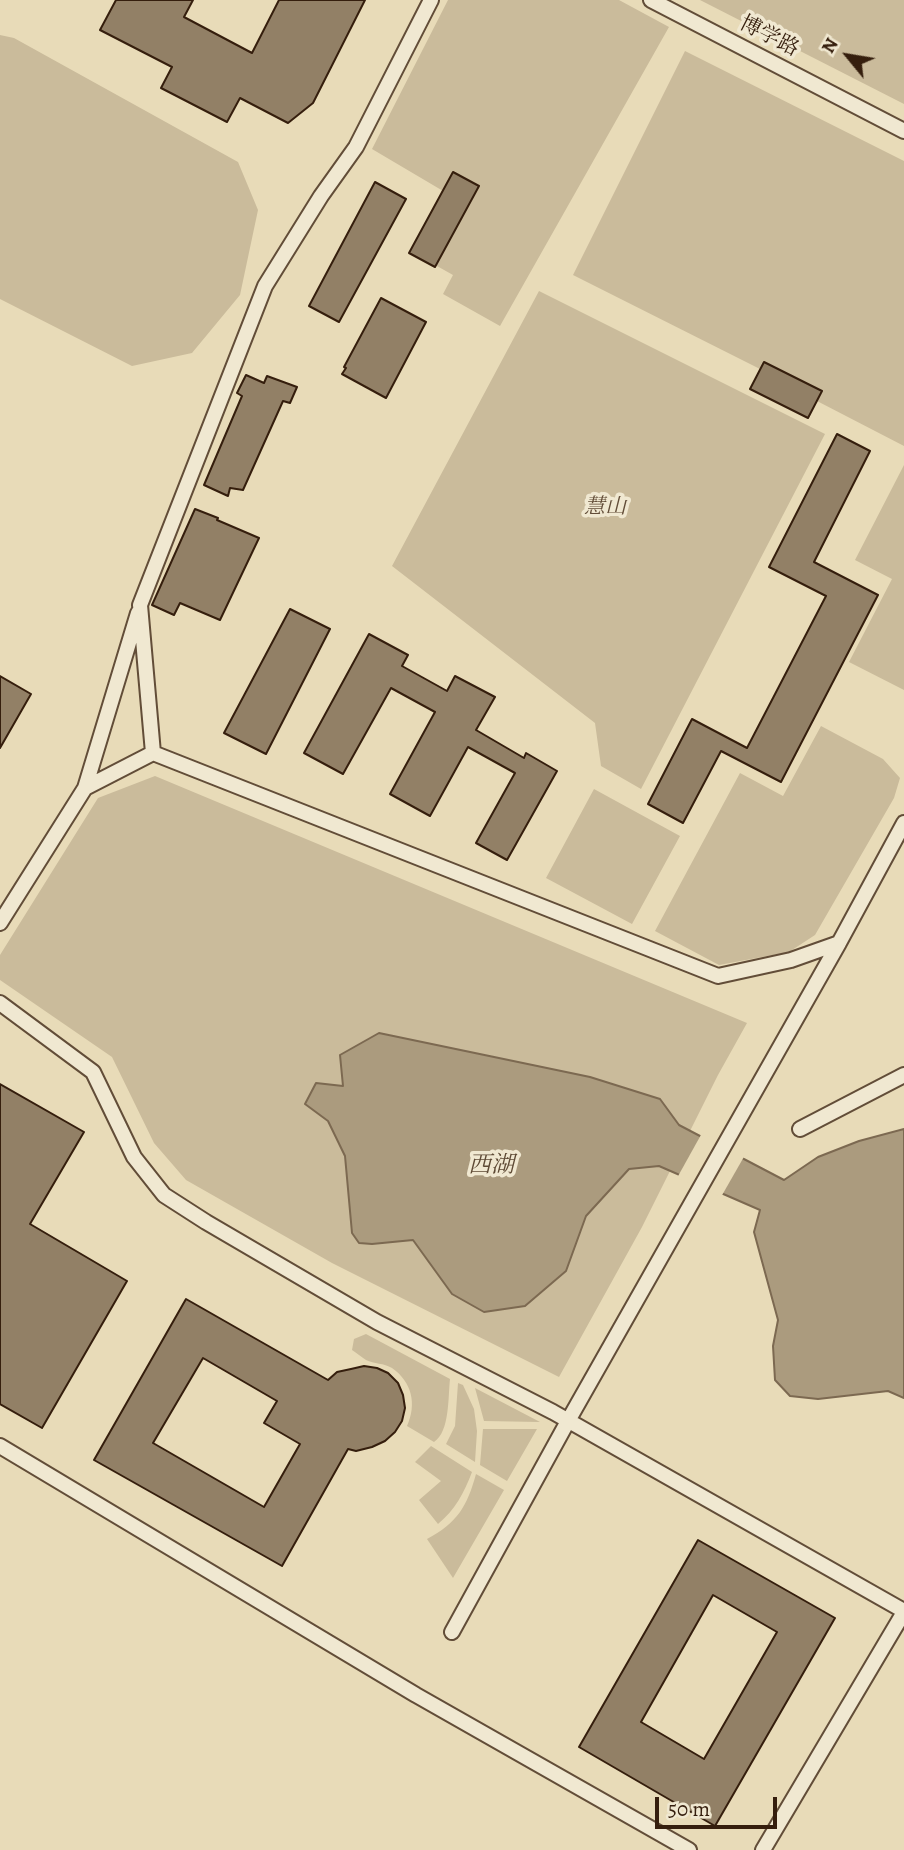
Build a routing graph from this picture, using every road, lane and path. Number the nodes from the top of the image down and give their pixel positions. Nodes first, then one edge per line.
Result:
1 (431, 0) edge
2 (651, 0) edge
3 (904, 131) edge
4 (140, 605) junction
5 (152, 753) junction
6 (85, 788) junction
7 (904, 823) edge
8 (0, 923) edge
9 (839, 943) junction
10 (0, 1003) edge
11 (904, 1075) edge
12 (800, 1129) dead end
13 (568, 1421) junction
14 (0, 1446) edge
15 (904, 1612) edge
16 (452, 1632) dead end
17 (689, 1850) edge
18 (763, 1850) edge

1 - 4 street
2 - 3 street, 博学路
4 - 5 street
4 - 6 street
5 - 6 street
5 - 9 street
6 - 8 street
7 - 9 street
9 - 13 street
10 - 13 street
11 - 12 street
13 - 15 street
13 - 16 street
14 - 17 street
15 - 18 street

